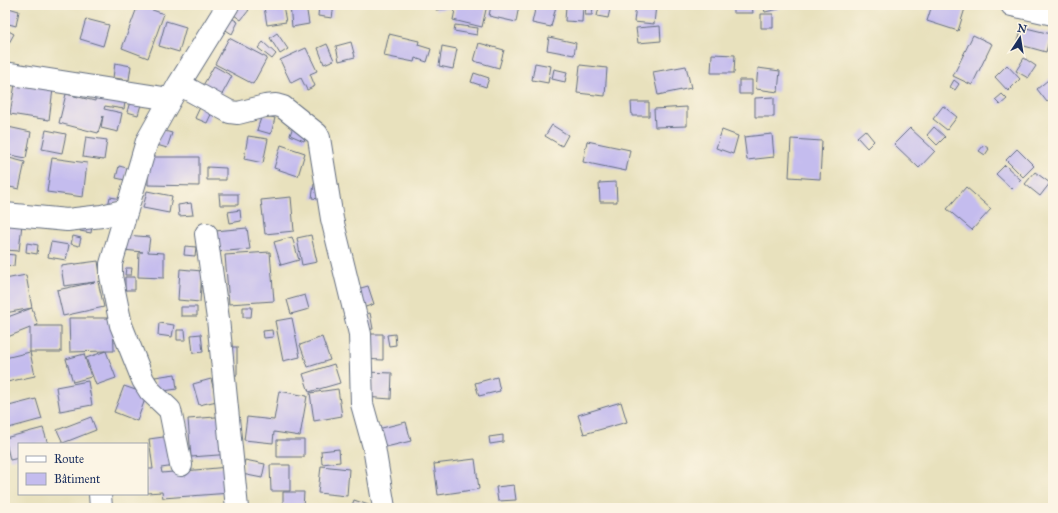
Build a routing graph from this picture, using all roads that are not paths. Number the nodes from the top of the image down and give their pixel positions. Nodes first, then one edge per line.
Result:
1 (228, 5) edge
2 (1012, 5) edge
3 (1053, 14) edge
4 (5, 72) edge
5 (175, 91) junction
6 (127, 210) junction
7 (5, 214) edge
8 (206, 234) dead end
9 (181, 466) dead end
10 (100, 495) edge
11 (101, 508) edge
12 (237, 508) edge
13 (384, 508) edge

1 - 5 street
2 - 3 street
4 - 5 street
5 - 6 street
5 - 13 street
6 - 7 street
6 - 9 street
8 - 12 street
10 - 11 street

